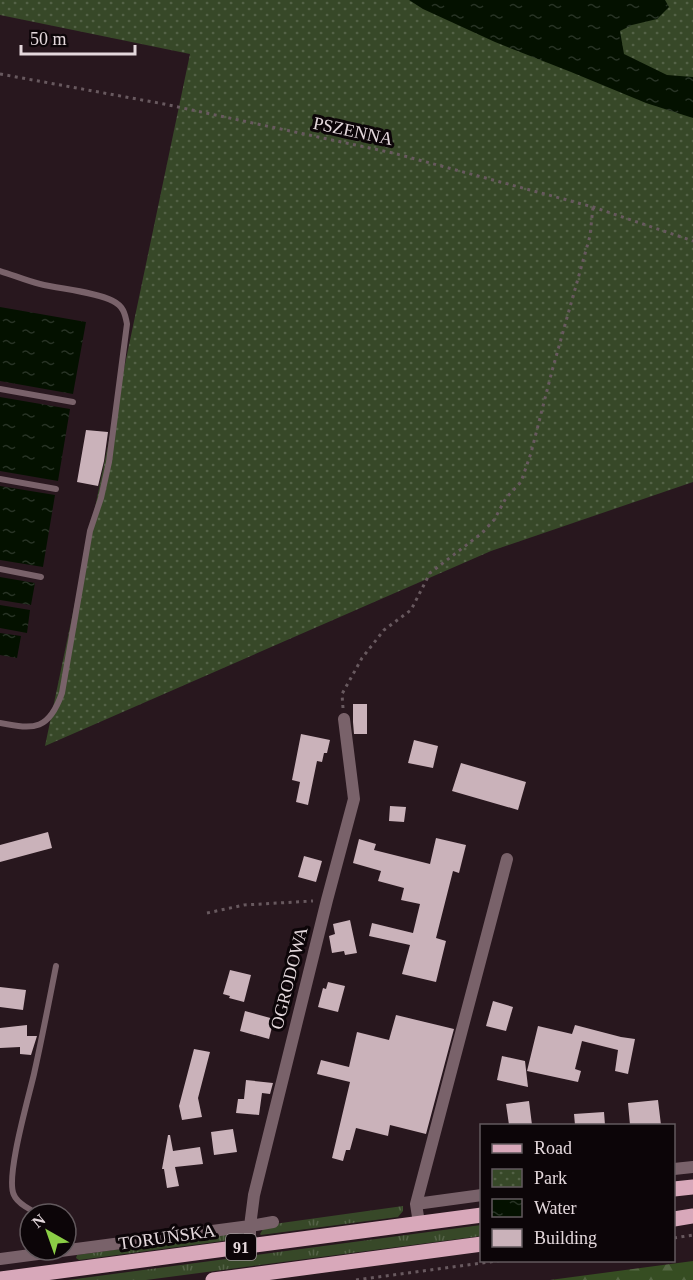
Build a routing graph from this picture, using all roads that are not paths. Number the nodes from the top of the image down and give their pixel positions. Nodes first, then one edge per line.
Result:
1 (0, 271) edge
2 (0, 389) edge
3 (73, 402) dead end
4 (0, 479) edge
5 (56, 489) dead end
6 (0, 569) edge
7 (41, 577) dead end
8 (344, 719) road end
9 (0, 723) edge
10 (507, 859) dead end
11 (56, 966) dead end
12 (693, 1167) edge
13 (675, 1169) edge
14 (693, 1187) edge
15 (675, 1189) edge
16 (480, 1195) edge
17 (20, 1202) edge
18 (416, 1204) junction
19 (480, 1215) edge
20 (693, 1216) edge
21 (675, 1219) edge
22 (273, 1222) dead end
23 (419, 1223) junction
24 (250, 1226) junction
25 (480, 1244) edge
26 (250, 1246) junction
27 (78, 1249) edge
28 (18, 1257) edge
29 (0, 1259) edge
30 (71, 1262) edge
31 (72, 1270) junction
32 (0, 1279) edge
33 (213, 1280) edge

1 - 9 lane
2 - 3 lane
4 - 5 lane
6 - 7 lane
8 - 24 street, OGRODOWA
10 - 18 street
11 - 17 lane
12 - 13 street
14 - 15 main road
16 - 18 street
18 - 23 street
19 - 23 main road, TORUŃSKA / 91
20 - 21 main road
22 - 24 street
23 - 26 main road, TORUŃSKA / 91
24 - 26 street, OGRODOWA
24 - 27 street
25 - 33 main road, 91
26 - 31 main road, TORUŃSKA / 91
28 - 29 street
30 - 31 street
31 - 32 main road, TORUŃSKA / 91

